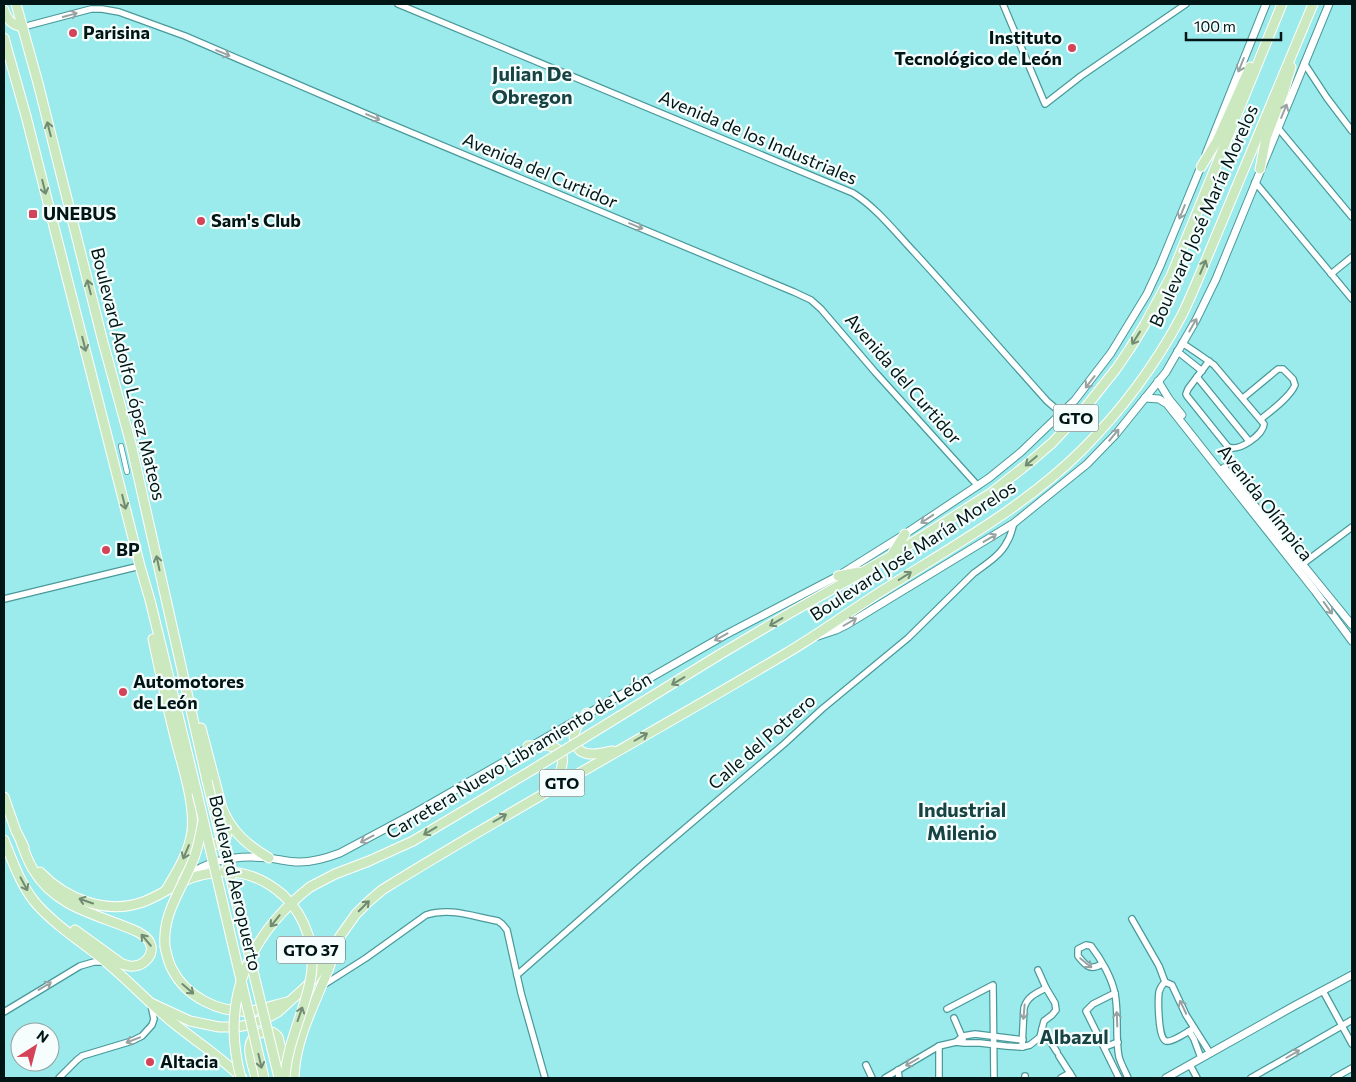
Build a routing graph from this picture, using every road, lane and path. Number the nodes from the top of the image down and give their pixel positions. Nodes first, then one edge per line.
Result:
1 (16, 4) edge
2 (398, 4) edge
3 (1002, 4) edge
4 (1186, 4) edge
5 (1266, 4) edge
6 (1282, 4) edge
7 (1313, 4) edge
8 (1328, 4) edge
9 (4, 10) edge
10 (23, 27) junction
11 (1268, 37) junction
12 (4, 38) edge
13 (1296, 43) junction
14 (1304, 63) junction
15 (1278, 128) junction
16 (1352, 131) edge
17 (1201, 167) junction
18 (1260, 169) junction
19 (1255, 182) junction
20 (1352, 217) edge
21 (1352, 257) edge
22 (1330, 274) junction
23 (1352, 299) edge
24 (1182, 343) junction
25 (1177, 351) junction
26 (1209, 361) junction
27 (1202, 371) junction
28 (1197, 377) junction
29 (1158, 381) junction
30 (1145, 398) junction
31 (1243, 398) junction
32 (1062, 414) junction
33 (1261, 419) junction
34 (1249, 441) junction
35 (121, 446) dead end
36 (127, 472) dead end
37 (978, 486) junction
38 (1014, 523) junction
39 (1352, 527) edge
40 (904, 534) junction
41 (891, 556) junction
42 (140, 566) junction
43 (1300, 567) junction
44 (866, 571) junction
45 (838, 576) junction
46 (164, 592) junction
47 (4, 599) edge
48 (150, 600) junction
49 (1352, 625) edge
50 (1349, 630) edge
51 (806, 641) junction
52 (1352, 641) edge
53 (719, 655) joint
54 (173, 695) joint
55 (188, 696) joint
56 (587, 713) junction
57 (528, 746) junction
58 (619, 750) junction
59 (552, 788) junction
60 (4, 797) edge
61 (191, 799) junction
62 (203, 818) junction
63 (229, 824) junction
64 (4, 840) edge
65 (21, 842) junction
66 (268, 858) junction
67 (166, 890) junction
68 (51, 918) junction
69 (1132, 919) dead end
70 (336, 945) junction
71 (106, 962) junction
72 (122, 964) junction
73 (1102, 964) junction
74 (1038, 970) dead end
75 (517, 975) junction
76 (1352, 976) edge
77 (1165, 982) junction
78 (322, 986) junction
79 (1046, 988) junction
80 (1323, 992) junction
81 (1115, 993) junction
82 (291, 1001) junction
83 (151, 1002) junction
84 (947, 1009) dead end
85 (4, 1012) edge
86 (954, 1018) dead end
87 (1352, 1020) edge
88 (1342, 1025) junction
89 (1042, 1029) junction
90 (1191, 1029) junction
91 (962, 1036) junction
92 (994, 1037) junction
93 (1023, 1040) junction
94 (956, 1042) junction
95 (1118, 1042) junction
96 (964, 1043) junction
97 (1352, 1044) edge
98 (939, 1046) junction
99 (994, 1046) junction
100 (1022, 1047) junction
101 (1105, 1047) junction
102 (1210, 1053) junction
103 (1201, 1058) junction
104 (866, 1065) dead end
105 (1190, 1065) junction
106 (1123, 1067) junction
107 (1352, 1068) edge
108 (898, 1070) junction
109 (1115, 1071) junction
110 (1071, 1076) edge
111 (59, 1078) edge
112 (241, 1078) edge
113 (256, 1078) edge
114 (264, 1078) edge
115 (279, 1078) edge
116 (287, 1078) edge
117 (294, 1078) edge
118 (545, 1078) edge
119 (872, 1078) edge
120 (885, 1078) edge
121 (899, 1078) edge
122 (939, 1078) edge
123 (994, 1078) edge
124 (1061, 1078) edge
125 (1119, 1078) edge
126 (1128, 1078) edge
127 (1166, 1078) edge
128 (1197, 1078) edge
129 (1251, 1078) edge
130 (1334, 1078) edge

1 - 10 main road, Boulevard Adolfo López Mateos
2 - 32 street, Avenida de los Industriales
3 - 4 street
5 -> 17 street
6 - 11 main road, Boulevard José María Morelos / GTO
7 - 13 main road, Boulevard José María Morelos / GTO
8 - 14 street
9 - 10 main road
10 -> 37 street, Avenida del Curtidor
46 -> 10 main road, Boulevard Adolfo López Mateos
11 - 17 main road
11 -> 41 main road, Boulevard José María Morelos / GTO
12 -> 42 main road, Boulevard Adolfo López Mateos
13 - 18 main road
51 -> 13 main road, Boulevard José María Morelos / GTO
15 -> 14 street
14 - 16 street
15 - 18 street
15 - 20 street
17 -> 32 street
18 - 19 street
19 - 22 street
24 -> 19 street
21 - 22 street
22 - 23 street
24 - 25 street
24 - 26 street
25 - 27 street
25 - 29 street
26 - 27 street
26 - 31 street
27 - 28 street
28 - 34 street
28 - 34 street
29 - 30 street
29 - 43 street, Avenida Olímpica
38 -> 30 street
30 - 43 street, Avenida Olímpica
31 - 33 street
31 - 33 street
32 - 37 street
33 - 34 street
35 - 36 street
37 -> 40 street
51 -> 38 street
38 - 75 street, Calle del Potrero
39 - 43 street
40 - 41 main road
40 - 45 street
41 - 44 main road, Boulevard José María Morelos / GTO
42 - 47 street
42 - 48 main road, Boulevard Adolfo López Mateos
43 - 49 street, Avenida Olímpica
43 -> 50 street, Avenida Olímpica
44 - 45 main road
44 -> 53 main road, Boulevard José María Morelos / GTO
45 -> 56 street
46 - 55 main road, Boulevard Adolfo López Mateos
46 - 63 main road
48 - 54 main road, Boulevard Adolfo López Mateos
48 - 61 main road
50 - 52 street, Avenida Olímpica
58 -> 51 main road, Boulevard José María Morelos / GTO
53 -> 112 main road, Carretera Nuevo Libramiento de León / GTO, bridge
54 - 62 main road, Boulevard Aeropuerto, bridge
55 - 115 main road, Boulevard Aeropuerto, bridge
56 - 57 street
56 - 58 main road
57 - 59 main road
57 -> 66 street
58 - 59 main road, Boulevard José María Morelos / GTO
70 -> 59 main road, Boulevard José María Morelos / GTO
60 - 65 main road, GTO 37
61 - 63 main road
61 -> 67 main road
62 -> 82 main road, bridge
62 -> 114 main road, Boulevard Aeropuerto, bridge
63 - 66 main road
64 -> 68 main road
67 -> 65 main road, GTO 37
72 -> 65 main road
66 - 67 street
116 -> 67 main road, GTO 37, bridge
68 - 71 main road
68 - 72 main road
69 - 77 street
70 - 78 main road, GTO
70 - 82 main road
71 - 72 street
71 - 83 main road
85 -> 71 street
73 -> 73 street
73 - 81 street
74 - 79 street
75 - 78 street
75 - 118 street
76 - 80 street
90 -> 77 street
77 - 90 street
78 - 117 main road, GTO
79 - 89 street
79 -> 93 street
80 - 88 street
80 - 102 street
95 -> 81 street
81 - 101 street
82 - 83 main road
83 -> 111 street
83 - 112 main road
84 - 92 street
86 - 91 street
87 - 88 street
88 - 97 street
129 -> 88 street
89 - 100 street
89 - 110 street
90 - 102 street
90 - 103 street
91 - 92 street
91 - 94 street
91 - 96 street
92 - 93 street
92 - 99 street
93 - 100 street
94 - 96 street
94 - 98 street
95 - 101 street
95 - 106 street
96 - 99 street
98 -> 108 street
98 - 122 street
99 - 100 street
99 - 123 street
101 - 109 street
102 - 103 street
103 - 105 street
104 - 119 street
105 - 127 street
105 - 128 street
106 - 109 street
106 - 126 street
107 - 130 street
108 - 120 street
108 - 121 street
109 - 125 street
110 - 124 street
113 - 116 main road

